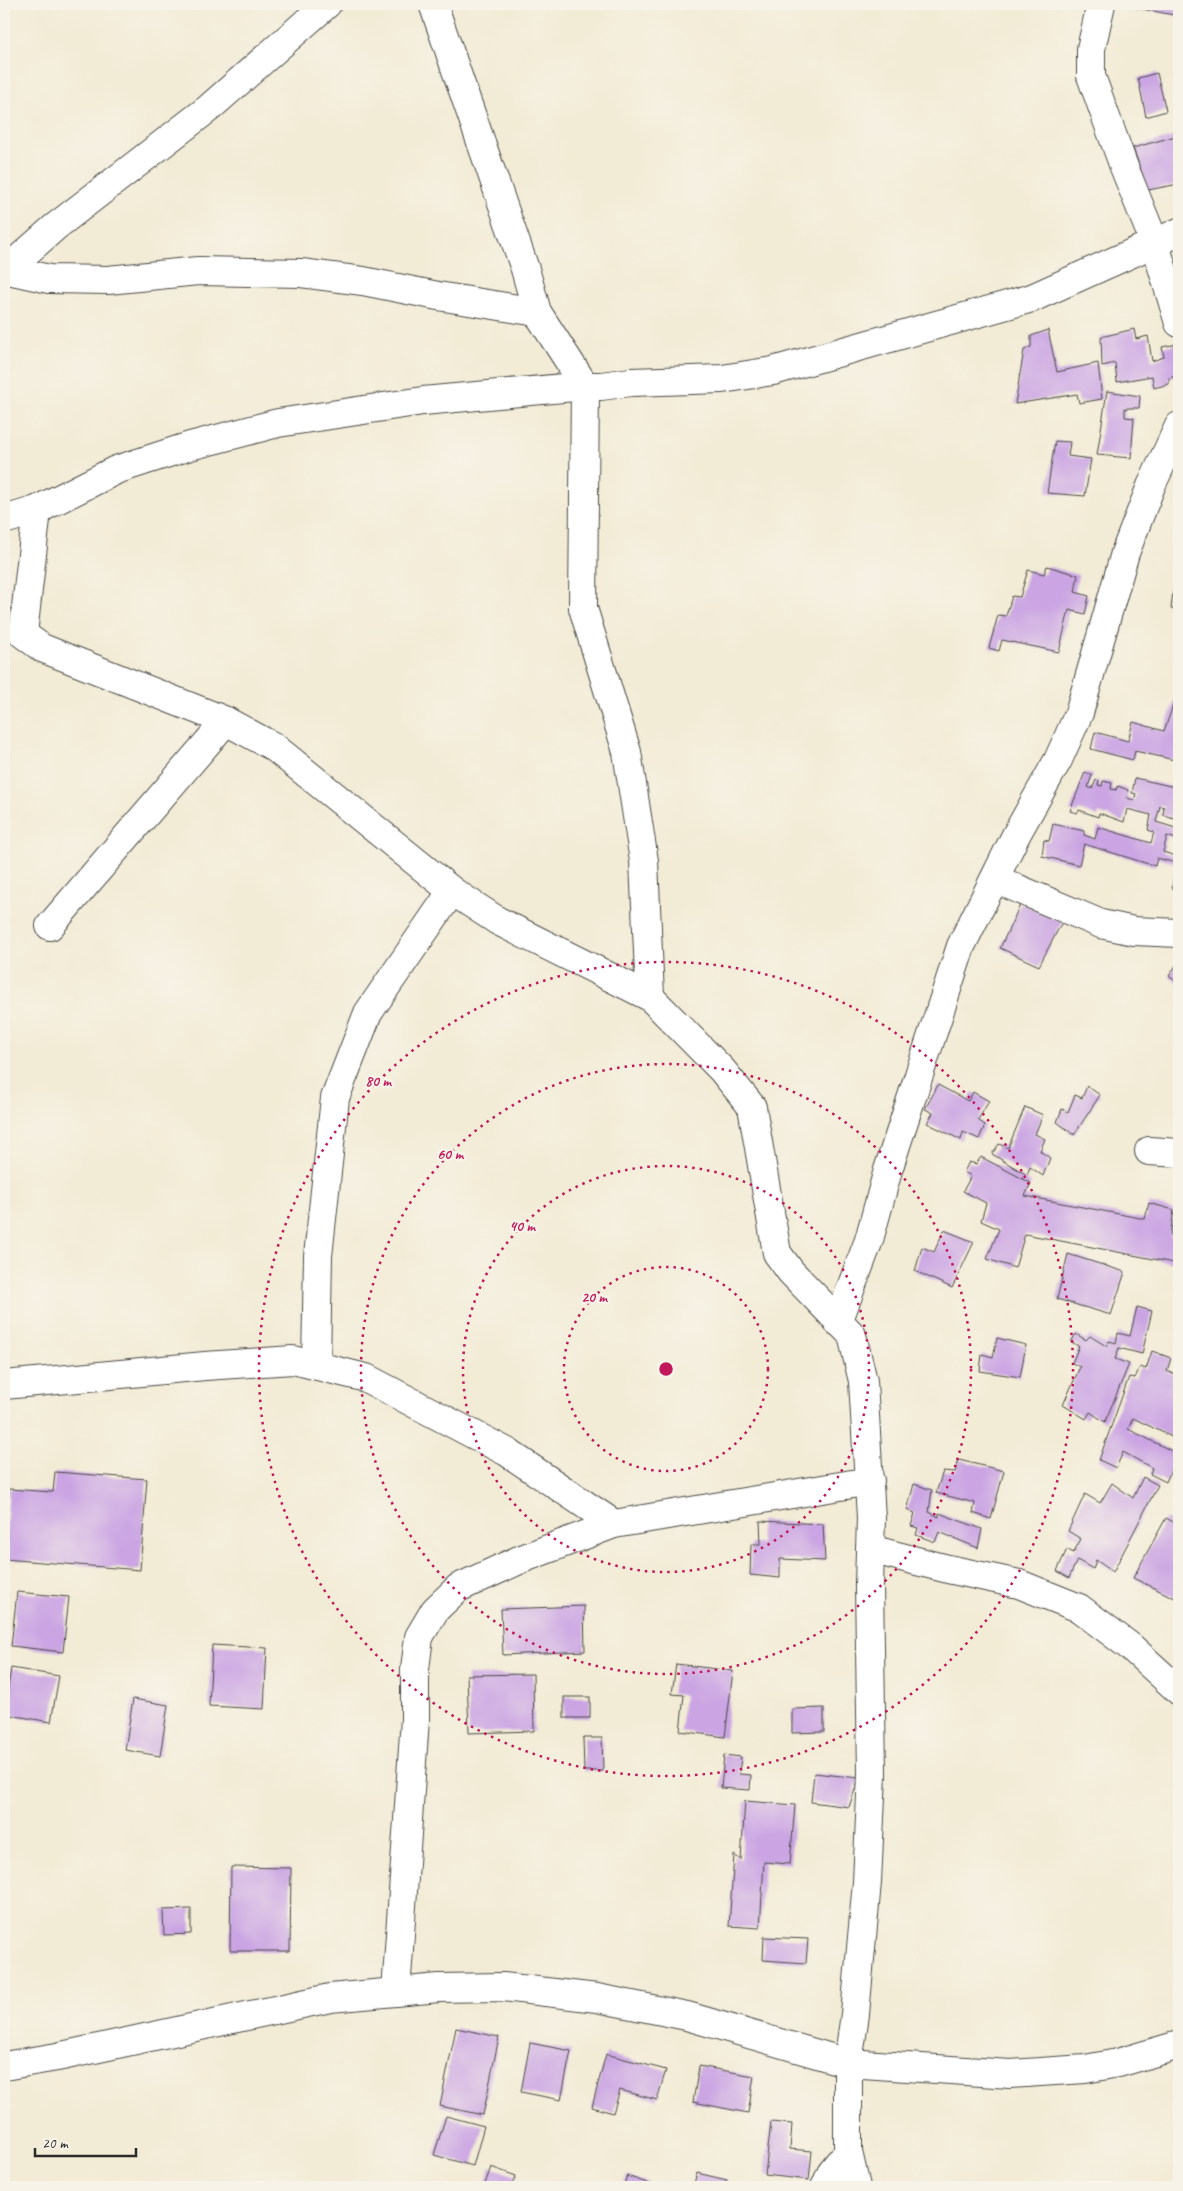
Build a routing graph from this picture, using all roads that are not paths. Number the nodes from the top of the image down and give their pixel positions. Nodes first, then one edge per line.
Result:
1 (327, 4) edge
2 (433, 4) edge
3 (1101, 4) edge
4 (1179, 232) edge
5 (1155, 244) junction
6 (5, 270) edge
7 (537, 312) junction
8 (1179, 323) edge
9 (585, 386) junction
10 (1179, 426) edge
11 (37, 510) junction
12 (4, 520) edge
13 (226, 722) junction
14 (995, 878) junction
15 (452, 891) junction
16 (50, 926) dead end
17 (1179, 933) edge
18 (650, 997) junction
19 (1149, 1151) dead end
20 (1179, 1153) edge
21 (838, 1322) junction
22 (316, 1365) junction
23 (4, 1385) edge
24 (870, 1481) junction
25 (614, 1524) junction
26 (870, 1549) junction
27 (1179, 1691) edge
28 (396, 1992) junction
29 (1179, 2045) edge
30 (848, 2063) junction
31 (4, 2066) edge
32 (848, 2152) junction
33 (825, 2187) edge
34 (856, 2187) edge

1 - 6 street
2 - 7 street
3 - 5 street
4 - 5 street
5 - 8 street
5 - 9 street
6 - 7 street
7 - 9 street
9 - 11 street
9 - 18 street
10 - 14 street
11 - 12 street
11 - 13 street
13 - 15 street
13 - 16 street
14 - 17 street
14 - 21 street
15 - 18 street
15 - 22 street
18 - 21 street
19 - 20 street
21 - 24 street
22 - 23 street
22 - 25 street
24 - 25 street
24 - 26 street
25 - 28 street
26 - 27 street
26 - 30 street
28 - 30 street
28 - 31 street
29 - 30 street
30 - 32 street
32 - 33 street
32 - 34 street

